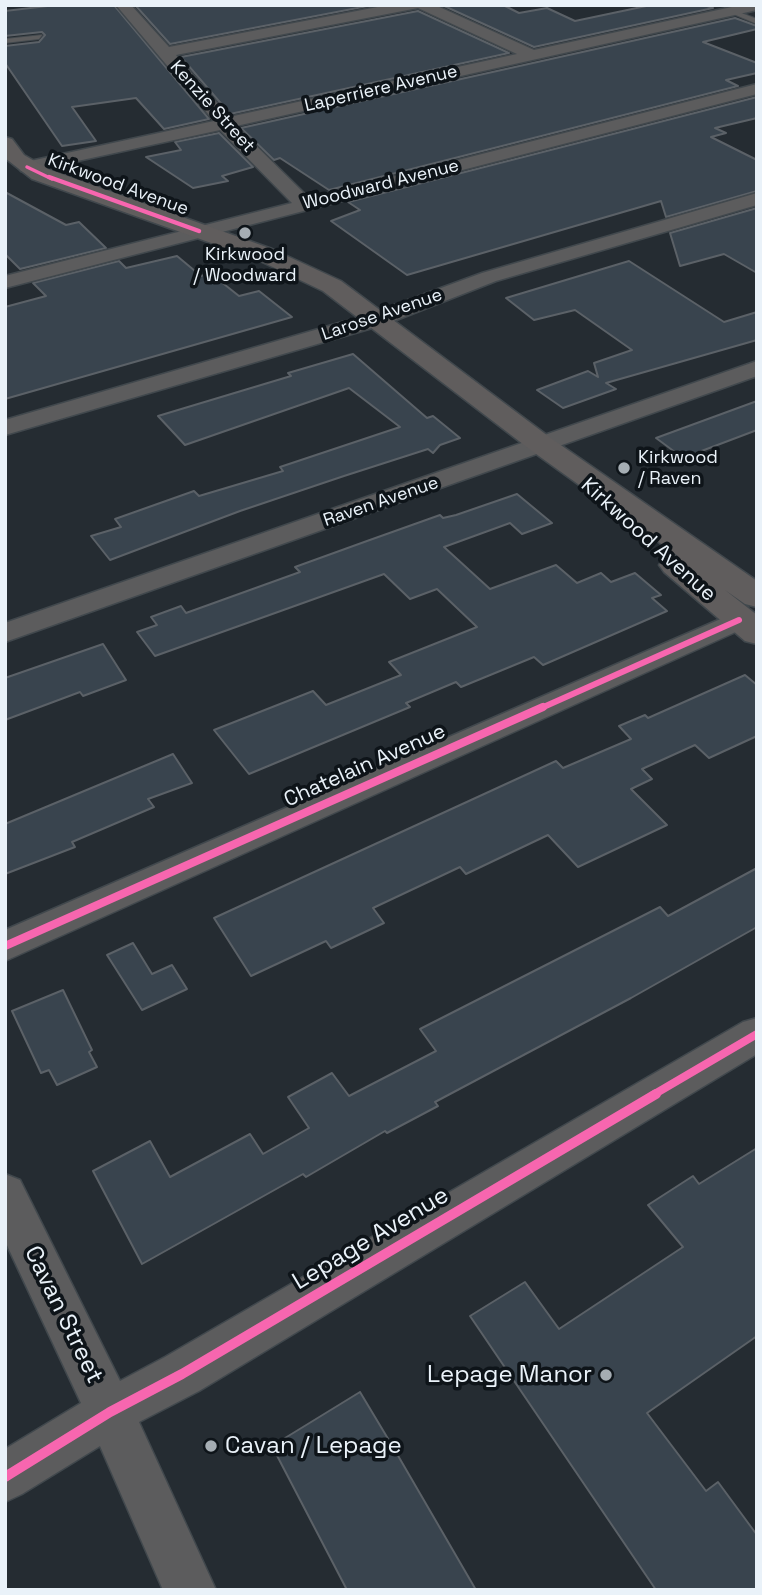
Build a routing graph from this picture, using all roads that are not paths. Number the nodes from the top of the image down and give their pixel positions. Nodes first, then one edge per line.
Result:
1 (123, 5) edge
2 (412, 5) edge
3 (423, 5) edge
4 (757, 6) edge
5 (734, 11) junction
6 (757, 22) edge
7 (39, 37) dead end
8 (5, 41) edge
9 (163, 53) junction
10 (531, 55) junction
11 (757, 89) edge
12 (224, 124) junction
13 (5, 143) edge
14 (27, 167) junction
15 (5, 172) edge
16 (757, 199) edge
17 (305, 205) junction
18 (199, 232) junction
19 (5, 282) edge
20 (378, 319) junction
21 (757, 368) edge
22 (5, 428) edge
23 (542, 445) junction
24 (751, 617) edge
25 (5, 633) edge
26 (5, 946) edge
27 (757, 1034) edge
28 (5, 1194) edge
29 (110, 1412) junction
30 (5, 1477) edge
31 (190, 1590) edge

1 - 9 street, Kenzie Street
2 - 9 street
3 - 10 street
4 - 5 street, Laperriere Avenue
5 - 6 lane
5 - 10 street, Laperriere Avenue
7 - 8 lane
9 - 12 street, Kenzie Street
10 - 12 street, Laperriere Avenue
11 - 17 street, Woodward Avenue
12 - 14 street, Laperriere Avenue
12 - 17 street, Kenzie Street
13 - 14 main road, Kirkwood Avenue
14 - 15 main road, Laperriere Avenue
14 - 18 main road, Kirkwood Avenue
16 - 20 street, Larose Avenue
17 - 18 street, Woodward Avenue
18 - 19 street, Woodward Avenue
18 - 20 main road, Kirkwood Avenue
20 - 22 street, Larose Avenue
20 - 23 main road, Kirkwood Avenue
21 - 23 street, Raven Avenue
23 - 24 main road, Kirkwood Avenue
23 - 25 street, Raven Avenue
24 - 26 street, Chatelain Avenue
27 - 29 street, Lepage Avenue
28 - 29 street, Cavan Street
29 - 30 street, Lepage Avenue
29 - 31 street, Cavan Street

